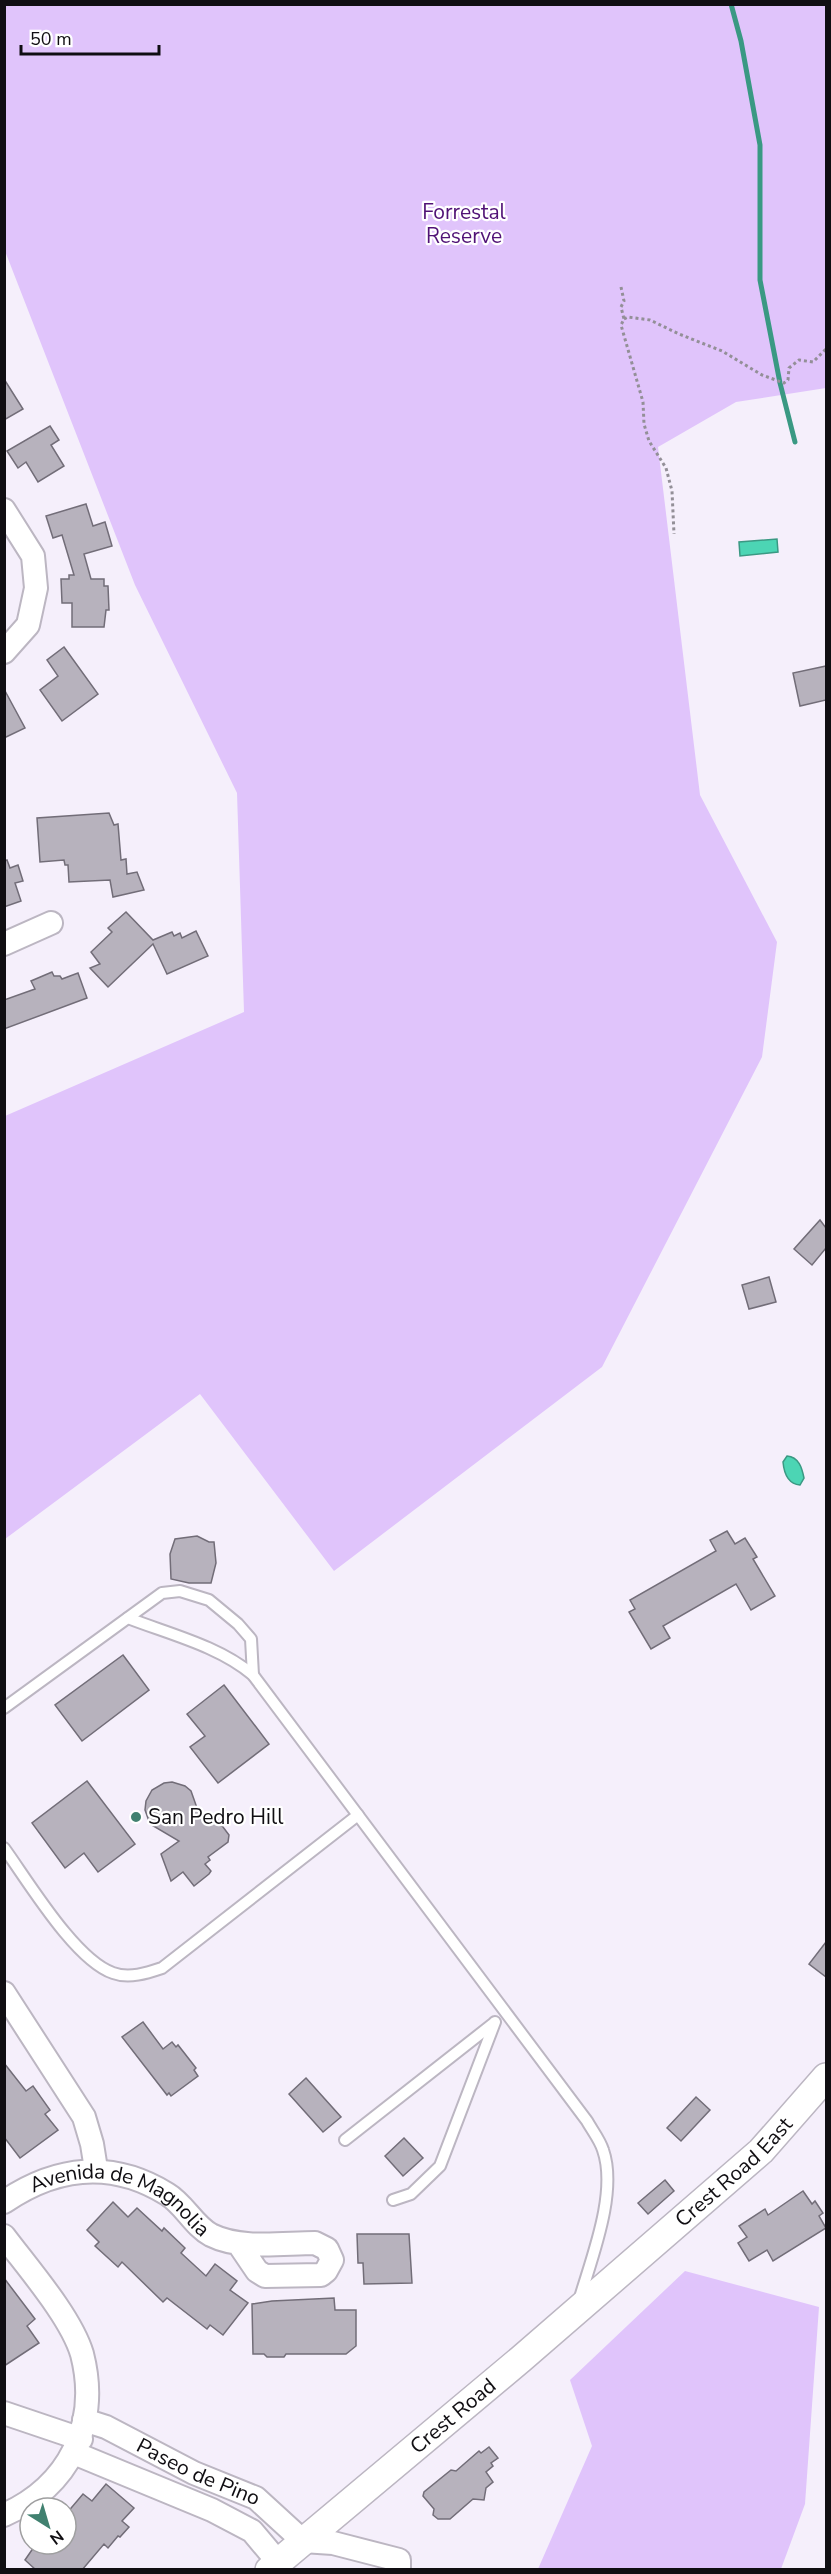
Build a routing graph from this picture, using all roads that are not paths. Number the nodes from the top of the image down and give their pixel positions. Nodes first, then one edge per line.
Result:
1 (4, 510) edge
2 (4, 652) edge
3 (51, 923) dead end
4 (4, 944) edge
5 (128, 1618) junction
6 (253, 1675) junction
7 (4, 1708) edge
8 (358, 1815) junction
9 (4, 1848) edge
10 (4, 1993) edge
11 (506, 2013) junction
12 (495, 2022) junction
13 (826, 2076) edge
14 (345, 2140) dead end
15 (96, 2169) junction
16 (393, 2200) dead end
17 (4, 2202) edge
18 (4, 2236) edge
19 (238, 2243) dead end
20 (635, 2259) joint
21 (576, 2310) junction
22 (4, 2413) edge
23 (80, 2437) junction
24 (4, 2515) edge
25 (303, 2541) junction
26 (273, 2566) edge
27 (399, 2570) edge

1 - 2 street
3 - 4 street
5 - 6 lane
5 - 6 lane
5 - 7 lane
6 - 8 lane
8 - 9 lane
8 - 11 lane
10 - 15 street
11 - 12 lane
11 - 21 lane
12 - 14 lane
12 - 16 lane
13 - 20 street, Crest Road East
15 - 17 street, Avenida de Magnolia
15 - 19 street, Avenida de Magnolia
18 - 23 street
20 - 21 street, Crest Road
21 - 25 street, Crest Road
22 - 23 street, Paseo de Pino
23 - 24 street
23 - 25 street, Paseo de Pino
23 - 26 street, Paseo de Pino
25 - 26 street, Crest Road
25 - 27 street

